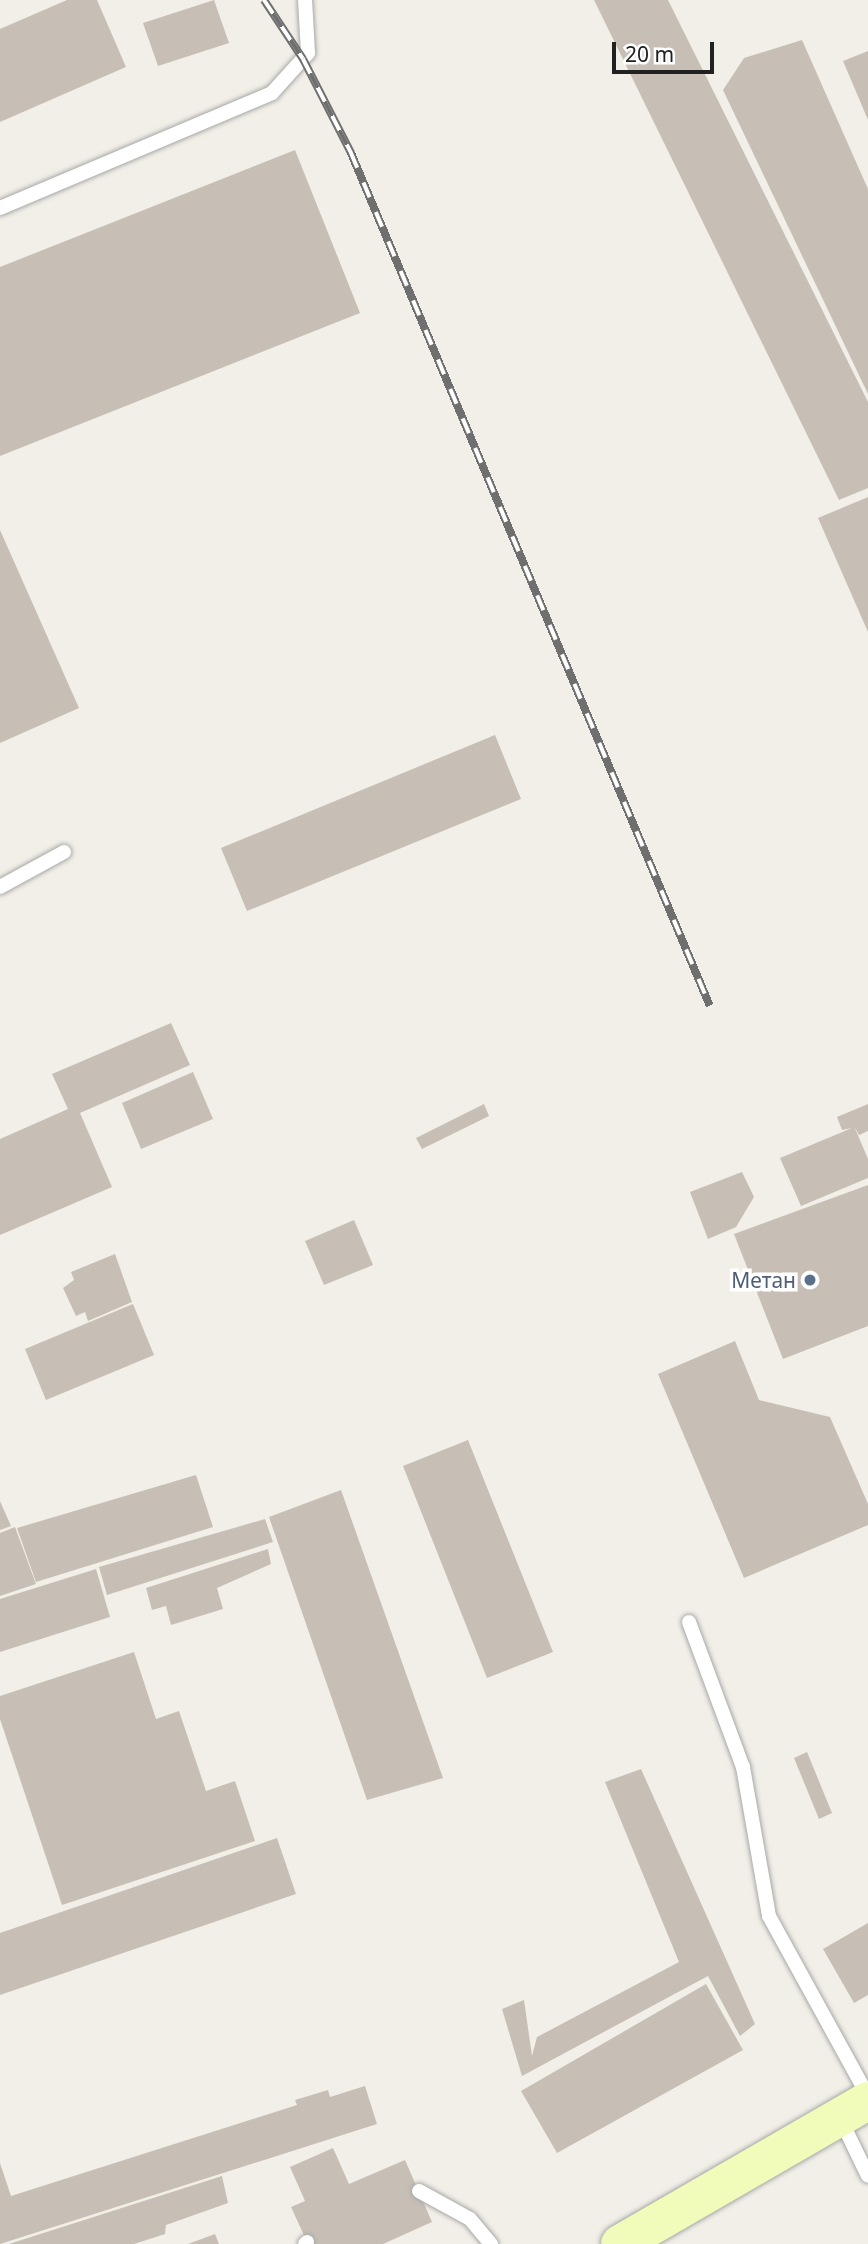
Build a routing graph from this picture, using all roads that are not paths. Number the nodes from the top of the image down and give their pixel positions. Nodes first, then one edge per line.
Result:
1 (305, 0) edge
2 (0, 208) edge
3 (64, 852) dead end
4 (0, 887) edge
5 (689, 1622) dead end
6 (858, 2105) edge
7 (868, 2176) edge
8 (419, 2191) dead end
9 (491, 2244) edge
10 (620, 2244) edge

1 - 2 lane
3 - 4 lane
5 - 6 lane
6 - 7 lane
6 - 10 street
8 - 9 lane

